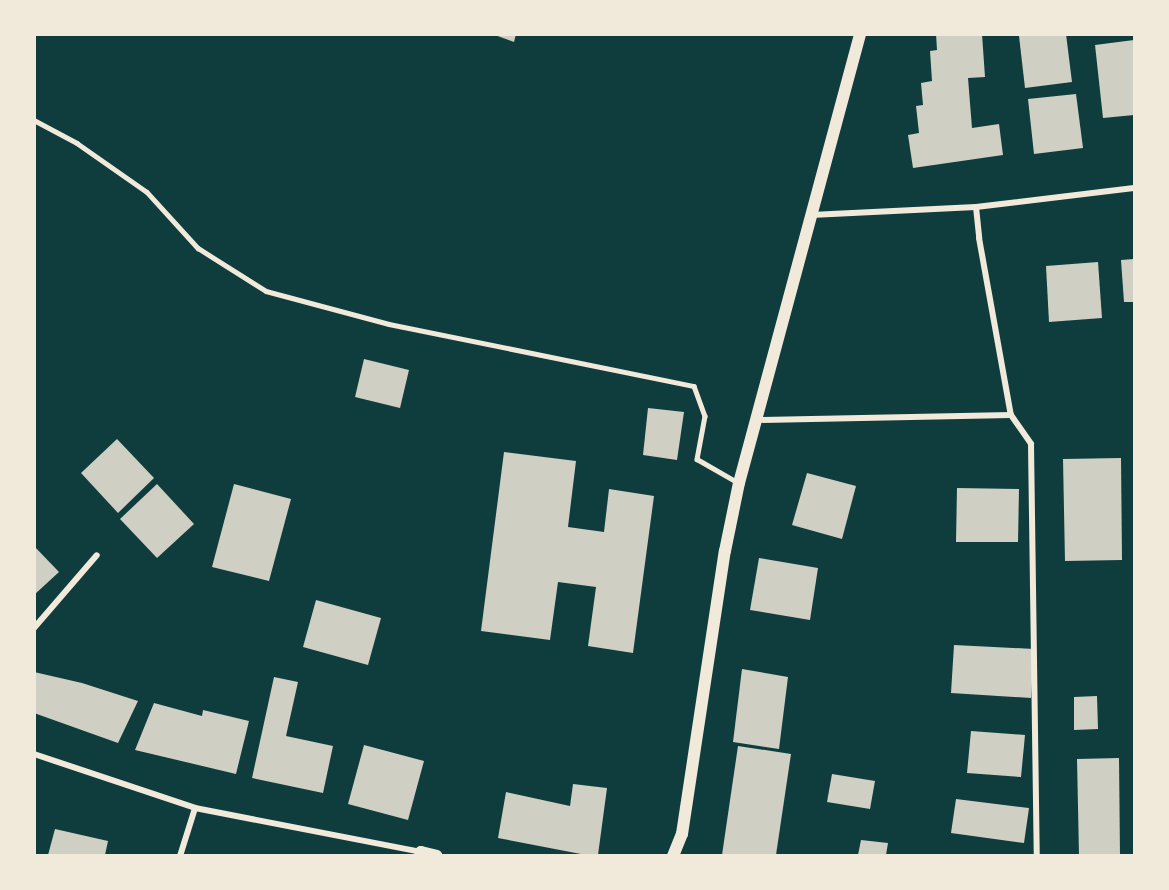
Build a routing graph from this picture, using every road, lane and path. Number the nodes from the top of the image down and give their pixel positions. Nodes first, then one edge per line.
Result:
1 (860, 34) edge
2 (34, 120) edge
3 (1134, 189) edge
4 (976, 207) junction
5 (811, 215) junction
6 (1011, 415) junction
7 (756, 420) junction
8 (739, 483) junction
9 (97, 555) dead end
10 (34, 627) edge
11 (34, 754) edge
12 (195, 808) junction
13 (420, 854) edge
14 (180, 855) edge
15 (437, 855) edge
16 (673, 855) edge
17 (1037, 855) edge

1 - 5 main road
2 - 8 lane
3 - 4 street
4 - 5 street
4 - 6 street
5 - 7 main road
6 - 7 street
6 - 17 street
7 - 8 main road
8 - 16 main road
9 - 10 street
11 - 12 street
12 - 13 street
12 - 14 street
13 - 15 main road

